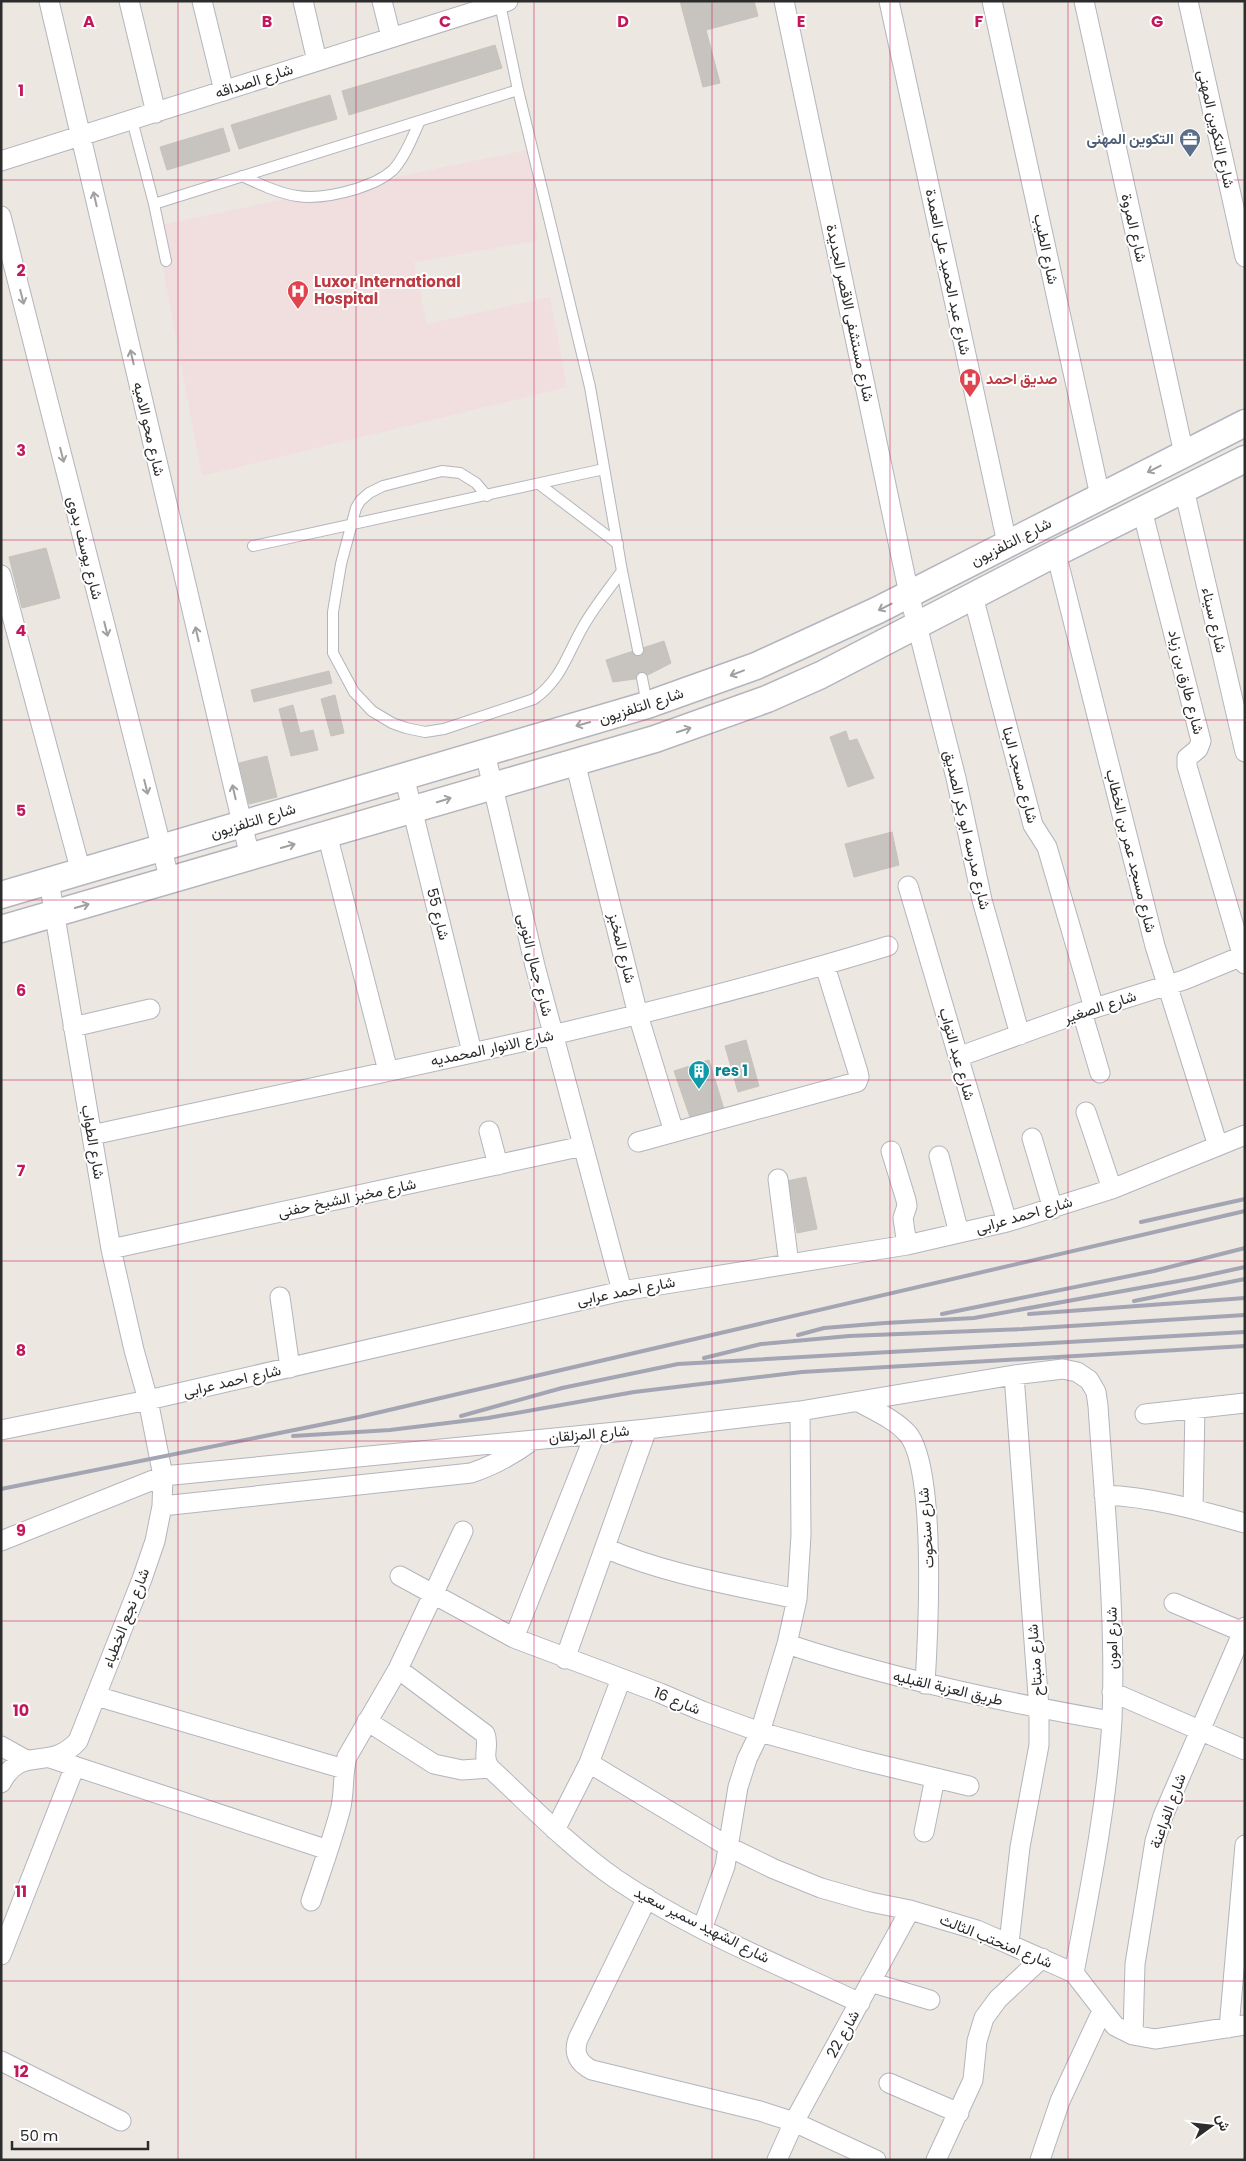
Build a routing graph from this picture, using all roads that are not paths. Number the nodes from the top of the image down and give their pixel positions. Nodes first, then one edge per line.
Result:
1 (49, 1) edge
2 (130, 1) edge
3 (202, 1) edge
4 (303, 1) edge
5 (382, 1) edge
6 (784, 1) edge
7 (889, 1) edge
8 (992, 1) edge
9 (1084, 1) edge
10 (1188, 1) edge
11 (498, 3) edge
12 (391, 37) junction
13 (317, 61) junction
14 (518, 90) junction
15 (224, 91) junction
16 (156, 113) junction
17 (132, 120) junction
18 (419, 123) junction
19 (80, 136) junction
20 (1, 161) edge
21 (242, 176) junction
22 (154, 204) junction
23 (1, 216) edge
24 (1245, 257) edge
25 (166, 261) dead end
26 (1245, 423) edge
27 (1184, 454) junction
28 (1245, 459) edge
29 (604, 469) junction
30 (539, 484) junction
31 (1184, 489) junction
32 (487, 496) junction
33 (1100, 496) junction
34 (1142, 510) junction
35 (351, 526) junction
36 (618, 544) junction
37 (1007, 544) junction
38 (253, 546) dead end
39 (1056, 553) junction
40 (622, 571) junction
41 (1, 575) edge
42 (941, 578) junction
43 (909, 594) junction
44 (973, 596) junction
45 (950, 608) junction
46 (918, 625) junction
47 (638, 650) dead end
48 (642, 678) dead end
49 (647, 705) junction
50 (655, 739) junction
51 (1245, 752) edge
52 (484, 753) junction
53 (575, 762) junction
54 (404, 776) junction
55 (492, 786) junction
56 (412, 809) junction
57 (242, 824) junction
58 (327, 834) junction
59 (161, 848) junction
60 (250, 857) junction
61 (80, 872) junction
62 (49, 881) junction
63 (170, 881) junction
64 (908, 886) dead end
65 (1, 895) edge
66 (54, 914) junction
67 (1, 929) edge
68 (888, 946) dead end
69 (1243, 960) edge
70 (825, 966) junction
71 (1167, 985) junction
72 (150, 1009) dead end
73 (1088, 1010) junction
74 (638, 1015) junction
75 (73, 1027) junction
76 (1020, 1034) junction
77 (553, 1035) junction
78 (472, 1052) junction
79 (958, 1057) junction
80 (388, 1071) junction
81 (1100, 1073) dead end
82 (1086, 1112) dead end
83 (489, 1131) dead end
84 (674, 1132) junction
85 (92, 1135) junction
86 (1245, 1135) edge
87 (1032, 1138) dead end
88 (638, 1142) dead end
89 (583, 1146) junction
90 (1218, 1146) junction
91 (891, 1151) dead end
92 (939, 1156) dead end
93 (498, 1164) junction
94 (778, 1179) dead end
95 (1112, 1189) junction
96 (1053, 1208) junction
97 (1007, 1222) junction
98 (959, 1233) junction
99 (907, 1245) junction
100 (111, 1250) junction
101 (789, 1264) junction
102 (622, 1291) junction
103 (280, 1297) dead end
104 (290, 1368) junction
105 (1014, 1375) junction
106 (148, 1400) junction
107 (859, 1402) junction
108 (1245, 1403) edge
109 (1195, 1408) junction
110 (800, 1411) junction
111 (1146, 1414) dead end
112 (648, 1429) junction
113 (1, 1430) edge
114 (596, 1434) junction
115 (533, 1440) junction
116 (163, 1476) junction
117 (1104, 1495) junction
118 (162, 1506) junction
119 (1193, 1508) junction
120 (1245, 1523) edge
121 (463, 1531) dead end
122 (1, 1541) edge
123 (605, 1548) junction
124 (400, 1576) dead end
125 (434, 1594) junction
126 (797, 1599) junction
127 (1174, 1603) dead end
128 (1244, 1630) edge
129 (514, 1638) junction
130 (787, 1644) junction
131 (565, 1659) junction
132 (398, 1669) junction
133 (621, 1679) junction
134 (925, 1684) junction
135 (1112, 1692) junction
136 (96, 1696) junction
137 (1039, 1708) junction
138 (367, 1721) junction
139 (1112, 1721) junction
140 (1200, 1730) junction
141 (760, 1732) junction
142 (1, 1746) edge
143 (1245, 1750) edge
144 (50, 1758) junction
145 (26, 1760) junction
146 (589, 1762) junction
147 (75, 1766) junction
148 (490, 1768) junction
149 (344, 1769) junction
150 (935, 1778) junction
151 (1, 1783) edge
152 (969, 1786) dead end
153 (556, 1830) junction
154 (924, 1832) dead end
155 (1245, 1845) edge
156 (729, 1847) junction
157 (328, 1850) junction
158 (647, 1898) junction
159 (311, 1901) dead end
160 (910, 1910) junction
161 (702, 1929) junction
162 (1009, 1943) junction
163 (1, 1955) edge
164 (1042, 1958) junction
165 (1074, 1973) junction
166 (870, 1982) junction
167 (930, 2000) dead end
168 (860, 2003) junction
169 (1102, 2011) junction
170 (1237, 2027) edge
171 (1133, 2035) junction
172 (1, 2061) edge
173 (889, 2082) dead end
174 (959, 2113) junction
175 (120, 2121) dead end
176 (794, 2122) junction
177 (777, 2160) edge
178 (876, 2160) edge
179 (936, 2160) edge
180 (1040, 2160) edge

1 - 19 street, شارع محو الاميه
2 - 16 street
3 - 15 street
4 - 13 street
5 - 12 street
6 - 43 street, شارع مستشفى الاقصر الجديدة
7 - 37 street, شارع عبد الحميد على العمدة
8 - 33 street, شارع الطيب
9 - 27 street, شارع المروة
10 - 24 street, شارع التكوين المهنى
11 - 12 street, شارع الصداقه
11 - 14 lane
12 - 13 street, شارع الصداقه
13 - 15 street, شارع الصداقه
14 - 18 lane
14 - 29 lane
15 - 16 street, شارع الصداقه
16 - 17 street, شارع الصداقه
17 - 19 street, شارع الصداقه
17 - 22 lane
18 - 21 lane
18 - 21 lane
19 - 20 street, شارع الصداقه
57 -> 19 street, شارع محو الاميه
21 - 22 lane
22 - 25 lane
23 -> 59 street, شارع يوسف بدوى
26 - 27 main road, شارع التلفزيون
27 -> 33 main road, شارع التلفزيون
28 - 31 main road, شارع التلفزيون
29 - 30 lane
29 - 36 lane
30 - 32 lane
30 - 36 lane
31 - 34 main road, شارع التلفزيون
31 - 51 street, شارع سيناء
32 - 35 lane
32 - 35 lane
33 - 37 main road, شارع التلفزيون
34 - 39 main road, شارع التلفزيون
34 - 69 street, شارع طارق بن زياد
35 - 38 lane
35 - 40 lane
36 - 40 lane
37 - 42 main road, شارع التلفزيون
39 - 44 main road, شارع التلفزيون
39 - 71 street, شارع مسجد عمر بن الخطاب
40 - 47 lane
41 - 61 street
42 - 43 main road, شارع التلفزيون
42 - 45 main road
43 - 46 street, شارع مستشفى الاقصر الجديدة
43 -> 49 main road, شارع التلفزيون
44 - 45 main road, شارع التلفزيون
44 - 73 street, شارع مسجد البنا
45 - 46 main road, شارع التلفزيون
50 -> 46 main road, شارع التلفزيون
46 - 76 street, شارع مدرسه ابو بكر الصديق
48 - 49 lane
49 - 50 main road
49 -> 52 main road, شارع التلفزيون
50 - 53 main road, شارع التلفزيون
52 - 54 main road, شارع التلفزيون
52 - 55 street, شارع جمال النوبى
53 - 55 main road, شارع التلفزيون
53 - 74 street, شارع المخبز
54 - 56 street, شارع 55
54 - 57 main road, شارع التلفزيون
56 -> 55 main road, شارع التلفزيون
55 - 77 street, شارع جمال النوبى
56 - 58 main road, شارع التلفزيون
56 - 78 street, شارع 55
57 - 59 main road, شارع التلفزيون
57 - 60 street, شارع محو الاميه
60 -> 58 main road, شارع التلفزيون
58 - 80 street
59 - 61 main road, شارع التلفزيون
59 - 63 street, شارع يوسف بدوى
60 - 63 main road, شارع التلفزيون
61 - 62 main road, شارع التلفزيون
62 - 65 main road, شارع التلفزيون
62 - 66 street, شارع الطواب
66 -> 63 main road, شارع التلفزيون
64 - 79 street, شارع عبد التواب
66 - 67 main road, شارع التلفزيون
66 - 75 street, شارع الطواب
68 - 70 street, شارع الانوار المحمديه
69 - 71 street, شارع الصغير
70 - 74 street, شارع الانوار المحمديه
70 - 84 street
71 - 73 street, شارع الصغير
71 - 90 street, شارع مسجد عمر بن الخطاب
72 - 75 street
73 - 76 street, شارع الصغير
73 - 81 street, شارع مسجد البنا
74 - 77 street, شارع الانوار المحمديه
74 - 84 street, شارع المخبز
75 - 85 street, شارع الطواب
76 - 79 street, شارع الصغير
77 - 78 street, شارع الانوار المحمديه
77 - 89 street, شارع جمال النوبى
78 - 80 street, شارع الانوار المحمديه
79 - 97 street, شارع عبد التواب
80 - 85 street, شارع الانوار المحمديه
82 - 95 street
83 - 93 street
84 - 88 street
85 - 100 street, شارع الطواب
86 - 90 street, شارع احمد عرابى
87 - 96 street
89 - 93 street, شارع مخبز الشيخ حفنى
89 - 102 street, شارع جمال النوبى
90 - 95 street, شارع احمد عرابى
91 - 99 street
92 - 98 street
93 - 100 street, شارع مخبز الشيخ حفنى
94 - 101 street
95 - 96 street, شارع احمد عرابى
96 - 97 street, شارع احمد عرابى
97 - 98 street, شارع احمد عرابى
98 - 99 street, شارع احمد عرابى
99 - 101 street, شارع احمد عرابى
100 - 106 street, شارع الطواب
101 - 102 street, شارع احمد عرابى
102 - 104 street, شارع احمد عرابى
103 - 104 street
104 - 106 street, شارع احمد عرابى
105 - 107 street, شارع المزلقان
105 - 117 street, شارع امون
105 - 137 street, شارع منبتاح
106 - 113 street, شارع احمد عرابى
106 - 116 street, شارع نجع الخطباء
107 - 110 street, شارع المزلقان
107 - 134 street, شارع سنحوت
108 - 109 street
109 - 111 street
109 - 119 street
110 - 112 street, شارع المزلقان
110 - 126 street
112 - 114 street, شارع المزلقان
112 - 123 street
114 - 115 street, شارع المزلقان
114 - 129 street
115 - 116 street, شارع المزلقان
115 - 118 street
116 - 118 street, شارع نجع الخطباء
116 - 122 street, شارع المزلقان
117 - 119 street
117 - 135 street, شارع امون
118 - 136 street, شارع نجع الخطباء
119 - 120 street
121 - 125 street
123 - 126 street
123 - 131 street
124 - 125 street, شارع 16
125 - 129 street, شارع 16
125 - 132 street
126 - 130 street
127 - 128 street
128 - 140 street, شارع الفراعنة
129 - 131 street, شارع 16
130 - 134 street, طريق العزبة القبليه
130 - 141 street
131 - 133 street, شارع 16
132 - 138 street
132 - 148 street
133 - 141 street, شارع 16
133 - 146 street
134 - 137 street, طريق العزبة القبليه
135 - 139 street, شارع امون
135 - 140 street
136 - 144 street, شارع نجع الخطباء
136 - 149 street
137 - 139 street, طريق العزبة القبليه
137 - 162 street, شارع منبتاح
138 - 148 street
138 - 149 street
139 - 165 street, شارع امون
140 - 143 street
140 - 171 street, شارع الفراعنة
141 - 150 street, شارع 16
141 - 156 street
142 - 145 street
144 - 145 street, شارع نجع الخطباء
144 - 147 street
145 - 151 street
146 - 153 street
146 - 156 street, شارع امنحتب الثالث
147 - 157 street
147 - 163 street
148 - 153 street, شارع الشهيد سمير سعيد
149 - 157 street
150 - 152 street, شارع 16
150 - 154 street
153 - 158 street, شارع الشهيد سمير سعيد
155 - 170 street
156 - 160 street, شارع امنحتب الثالث
156 - 161 street
157 - 159 street
158 - 161 street, شارع الشهيد سمير سعيد
158 - 176 street
160 - 162 street, شارع امنحتب الثالث
160 - 166 street, شارع 22
161 - 168 street, شارع الشهيد سمير سعيد
162 - 164 street, شارع امنحتب الثالث
164 - 165 street, شارع امنحتب الثالث
164 - 174 street
165 - 169 street, شارع امنحتب الثالث
166 - 167 street
166 - 168 street, شارع 22
168 - 176 street, شارع 22
169 - 171 street, شارع امنحتب الثالث
169 - 180 street
170 - 171 street, شارع امنحتب الثالث
172 - 175 street
173 - 174 street
174 - 179 street
176 - 177 street, شارع 22
176 - 178 street

